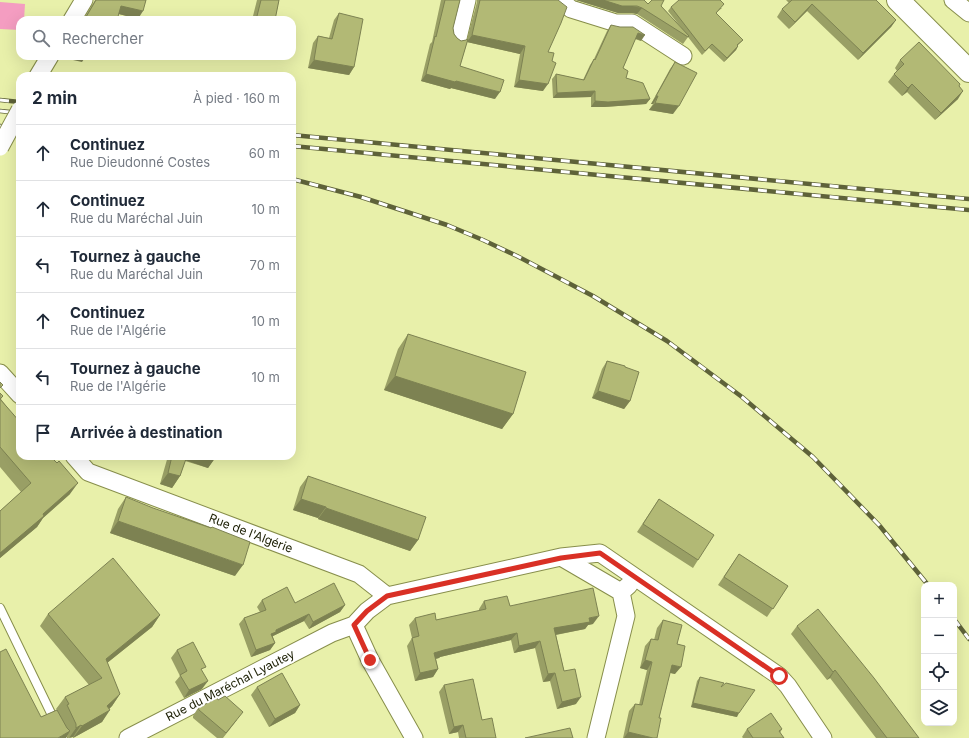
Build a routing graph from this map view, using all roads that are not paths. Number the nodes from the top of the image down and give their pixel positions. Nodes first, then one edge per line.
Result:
1 (84, 0) edge
2 (467, 0) edge
3 (560, 0) edge
4 (898, 0) edge
5 (953, 0) edge
6 (969, 13) edge
7 (74, 16) edge
8 (458, 38) edge
9 (683, 56) dead end
10 (47, 60) edge
11 (969, 71) edge
12 (40, 72) edge
13 (16, 117) edge
14 (0, 147) edge
15 (0, 373) edge
16 (16, 391) edge
17 (78, 460) edge
18 (561, 558) junction
19 (636, 578) junction
20 (621, 592) junction
21 (387, 596) junction
22 (0, 608) edge
23 (354, 625) junction
24 (411, 737) edge
25 (63, 738) edge
26 (128, 738) edge
27 (596, 738) edge
28 (823, 738) edge

1 - 7 street
2 - 8 street
3 - 9 street
4 - 11 main road
5 - 6 street
10 - 12 street
13 - 14 street, bridge
15 - 16 street
17 - 21 street, Rue de l'Algérie
18 - 19 street
18 - 20 street
18 - 21 street
19 - 20 street
19 - 28 street
20 - 27 street
21 - 23 street
22 - 25 lane
23 - 24 street
23 - 26 street, Rue du Maréchal Lyautey

